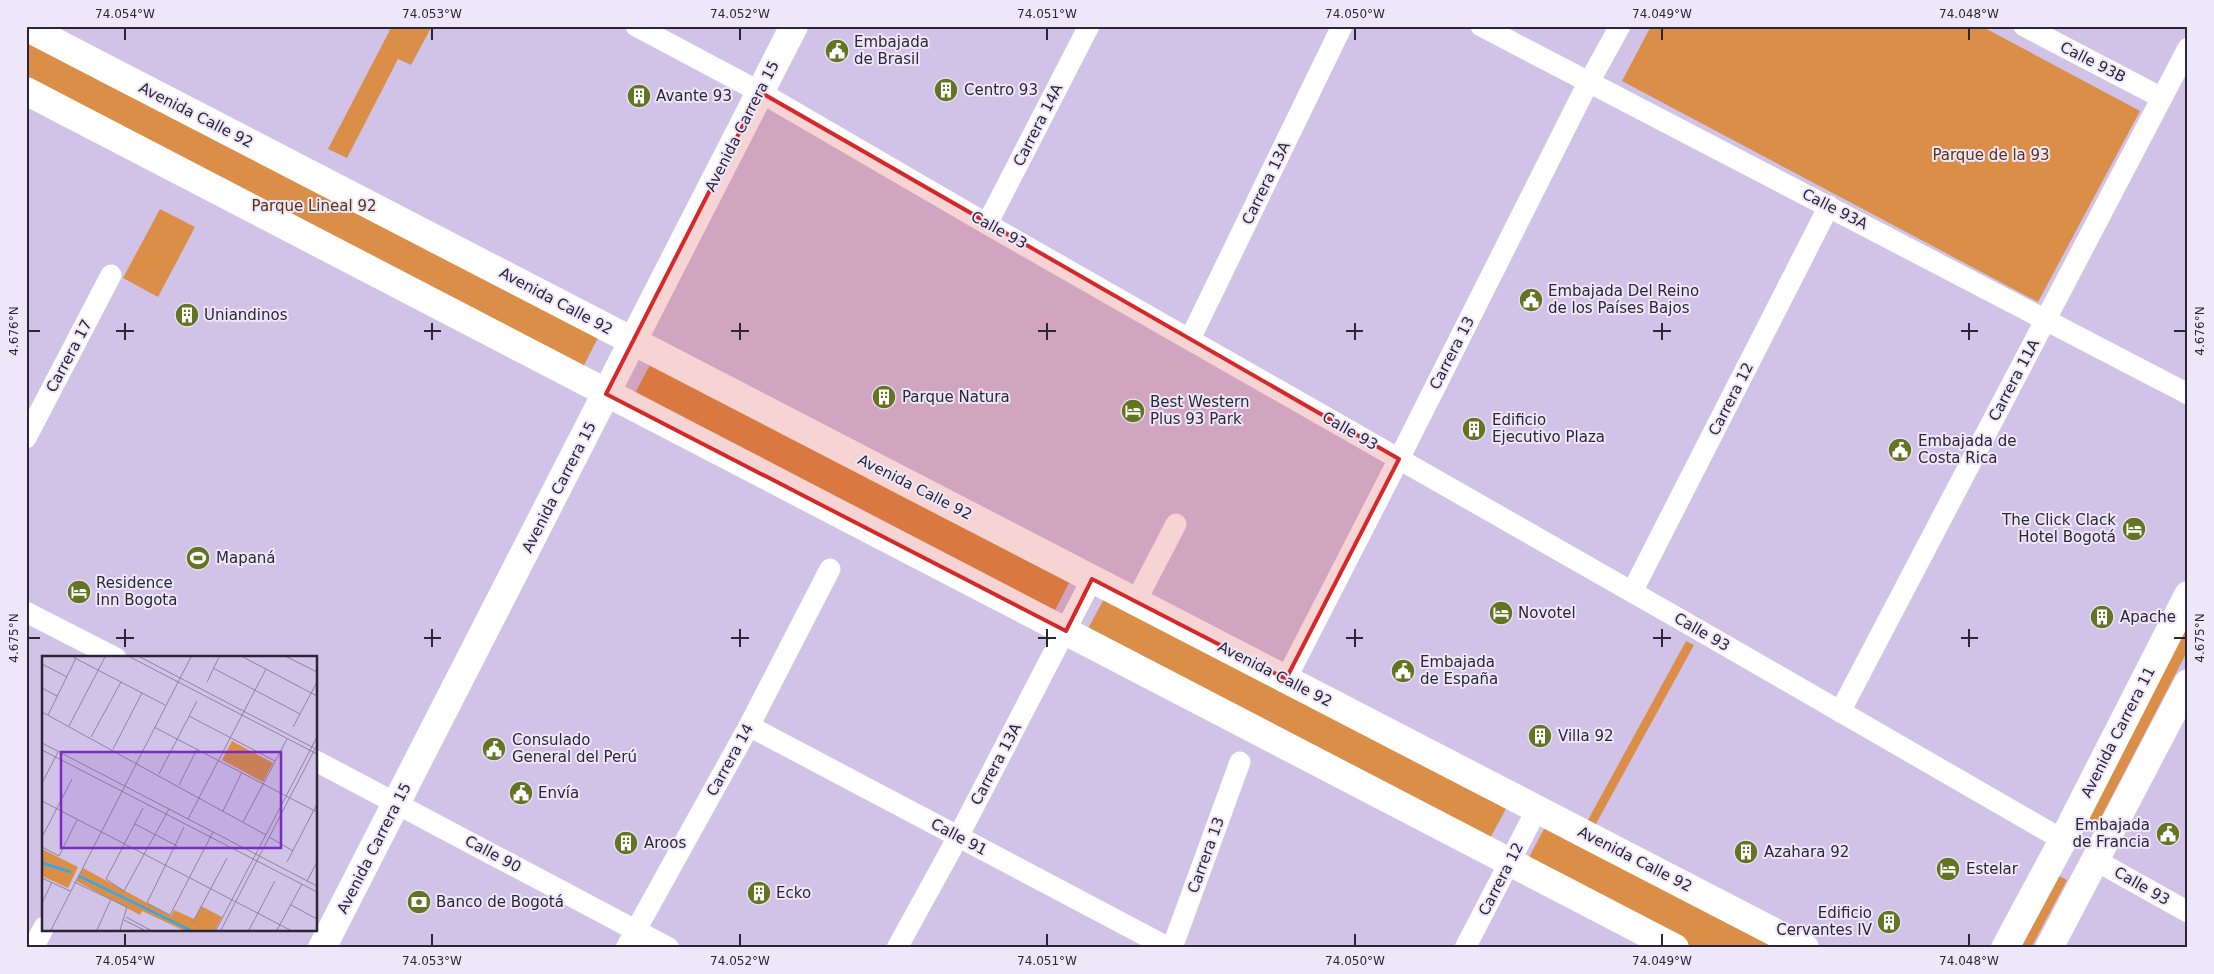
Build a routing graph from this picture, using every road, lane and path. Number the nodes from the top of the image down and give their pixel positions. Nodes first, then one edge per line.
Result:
1 (26, 26) edge
2 (636, 26) edge
3 (794, 26) edge
4 (1089, 26) edge
5 (1342, 26) edge
6 (1481, 26) edge
7 (1620, 26) edge
8 (2024, 26) edge
9 (2188, 48) edge
10 (1588, 82) junction
11 (26, 91) edge
12 (760, 92) junction
13 (2162, 98) junction
14 (1829, 206) junction
15 (987, 224) junction
16 (112, 275) dead end
17 (2046, 320) junction
18 (1190, 339) junction
19 (633, 341) junction
20 (606, 394) junction
21 (2188, 394) edge
22 (26, 438) edge
23 (1399, 459) junction
24 (1176, 524) dead end
25 (830, 569) dead end
26 (1092, 579) junction
27 (1632, 592) junction
28 (2188, 595) edge
29 (1136, 601) junction
30 (26, 612) edge
31 (1066, 631) junction
32 (112, 656) edge
33 (1286, 680) junction
34 (2188, 683) edge
35 (1840, 712) junction
36 (749, 726) junction
37 (318, 762) edge
38 (1240, 762) dead end
39 (398, 803) junction
40 (1537, 809) junction
41 (958, 837) junction
42 (2063, 840) junction
43 (2096, 860) junction
44 (1510, 862) junction
45 (2188, 912) edge
46 (42, 932) edge
47 (631, 939) edge
48 (33, 948) edge
49 (322, 948) edge
50 (668, 948) edge
51 (897, 948) edge
52 (1170, 948) edge
53 (1465, 948) edge
54 (1675, 948) edge
55 (1805, 948) edge
56 (2005, 948) edge
57 (2049, 948) edge

1 - 19 main road, Avenida Calle 92
2 - 12 street, Calle 93
3 - 12 main road, Avenida Carrera 15
4 - 15 street, Carrera 14A
5 - 18 street, Carrera 13A
6 - 10 street, Calle 93A
7 - 10 street, Carrera 13
8 - 13 street, Calle 93B
9 - 13 street, Carrera 11A
10 - 14 street, Calle 93A
10 - 23 street, Carrera 13
11 - 20 main road
12 - 15 street, Calle 93
12 - 19 main road, Avenida Carrera 15
13 - 17 street, Carrera 11A
14 - 17 street, Calle 93A
14 - 27 street, Carrera 12
15 - 18 street, Calle 93
16 - 22 street, Carrera 17
17 - 21 street, Calle 93A
17 - 35 street, Carrera 11A
18 - 23 street, Calle 93
19 - 20 main road, Avenida Carrera 15
19 - 26 main road, Avenida Calle 92
20 - 31 main road
20 - 39 main road, Avenida Carrera 15
23 - 27 street, Calle 93
23 - 33 street, Carrera 13
24 - 29 street
25 - 36 street, Carrera 14
26 - 29 main road, Avenida Calle 92
26 - 31 street, Carrera 13A
27 - 35 street, Calle 93
28 - 42 main road, Avenida Carrera 11
29 - 33 main road, Avenida Calle 92
30 - 32 street
31 - 41 street, Carrera 13A
31 - 44 main road
33 - 40 main road, Avenida Calle 92
34 - 43 main road
35 - 42 street, Calle 93
36 - 41 street, Calle 91
36 - 47 street, Carrera 14
37 - 39 street, Calle 90
38 - 52 street, Carrera 13
39 - 47 street, Calle 90
39 - 49 main road, Avenida Carrera 15
40 - 44 street, Carrera 12
40 - 55 main road, Avenida Calle 92
41 - 51 street, Carrera 13A
41 - 52 street, Calle 91
42 - 56 main road, Avenida Carrera 11
43 - 45 street, Calle 93
43 - 57 main road
44 - 53 street, Carrera 12
44 - 54 main road
46 - 48 street
47 - 50 street, Calle 90

